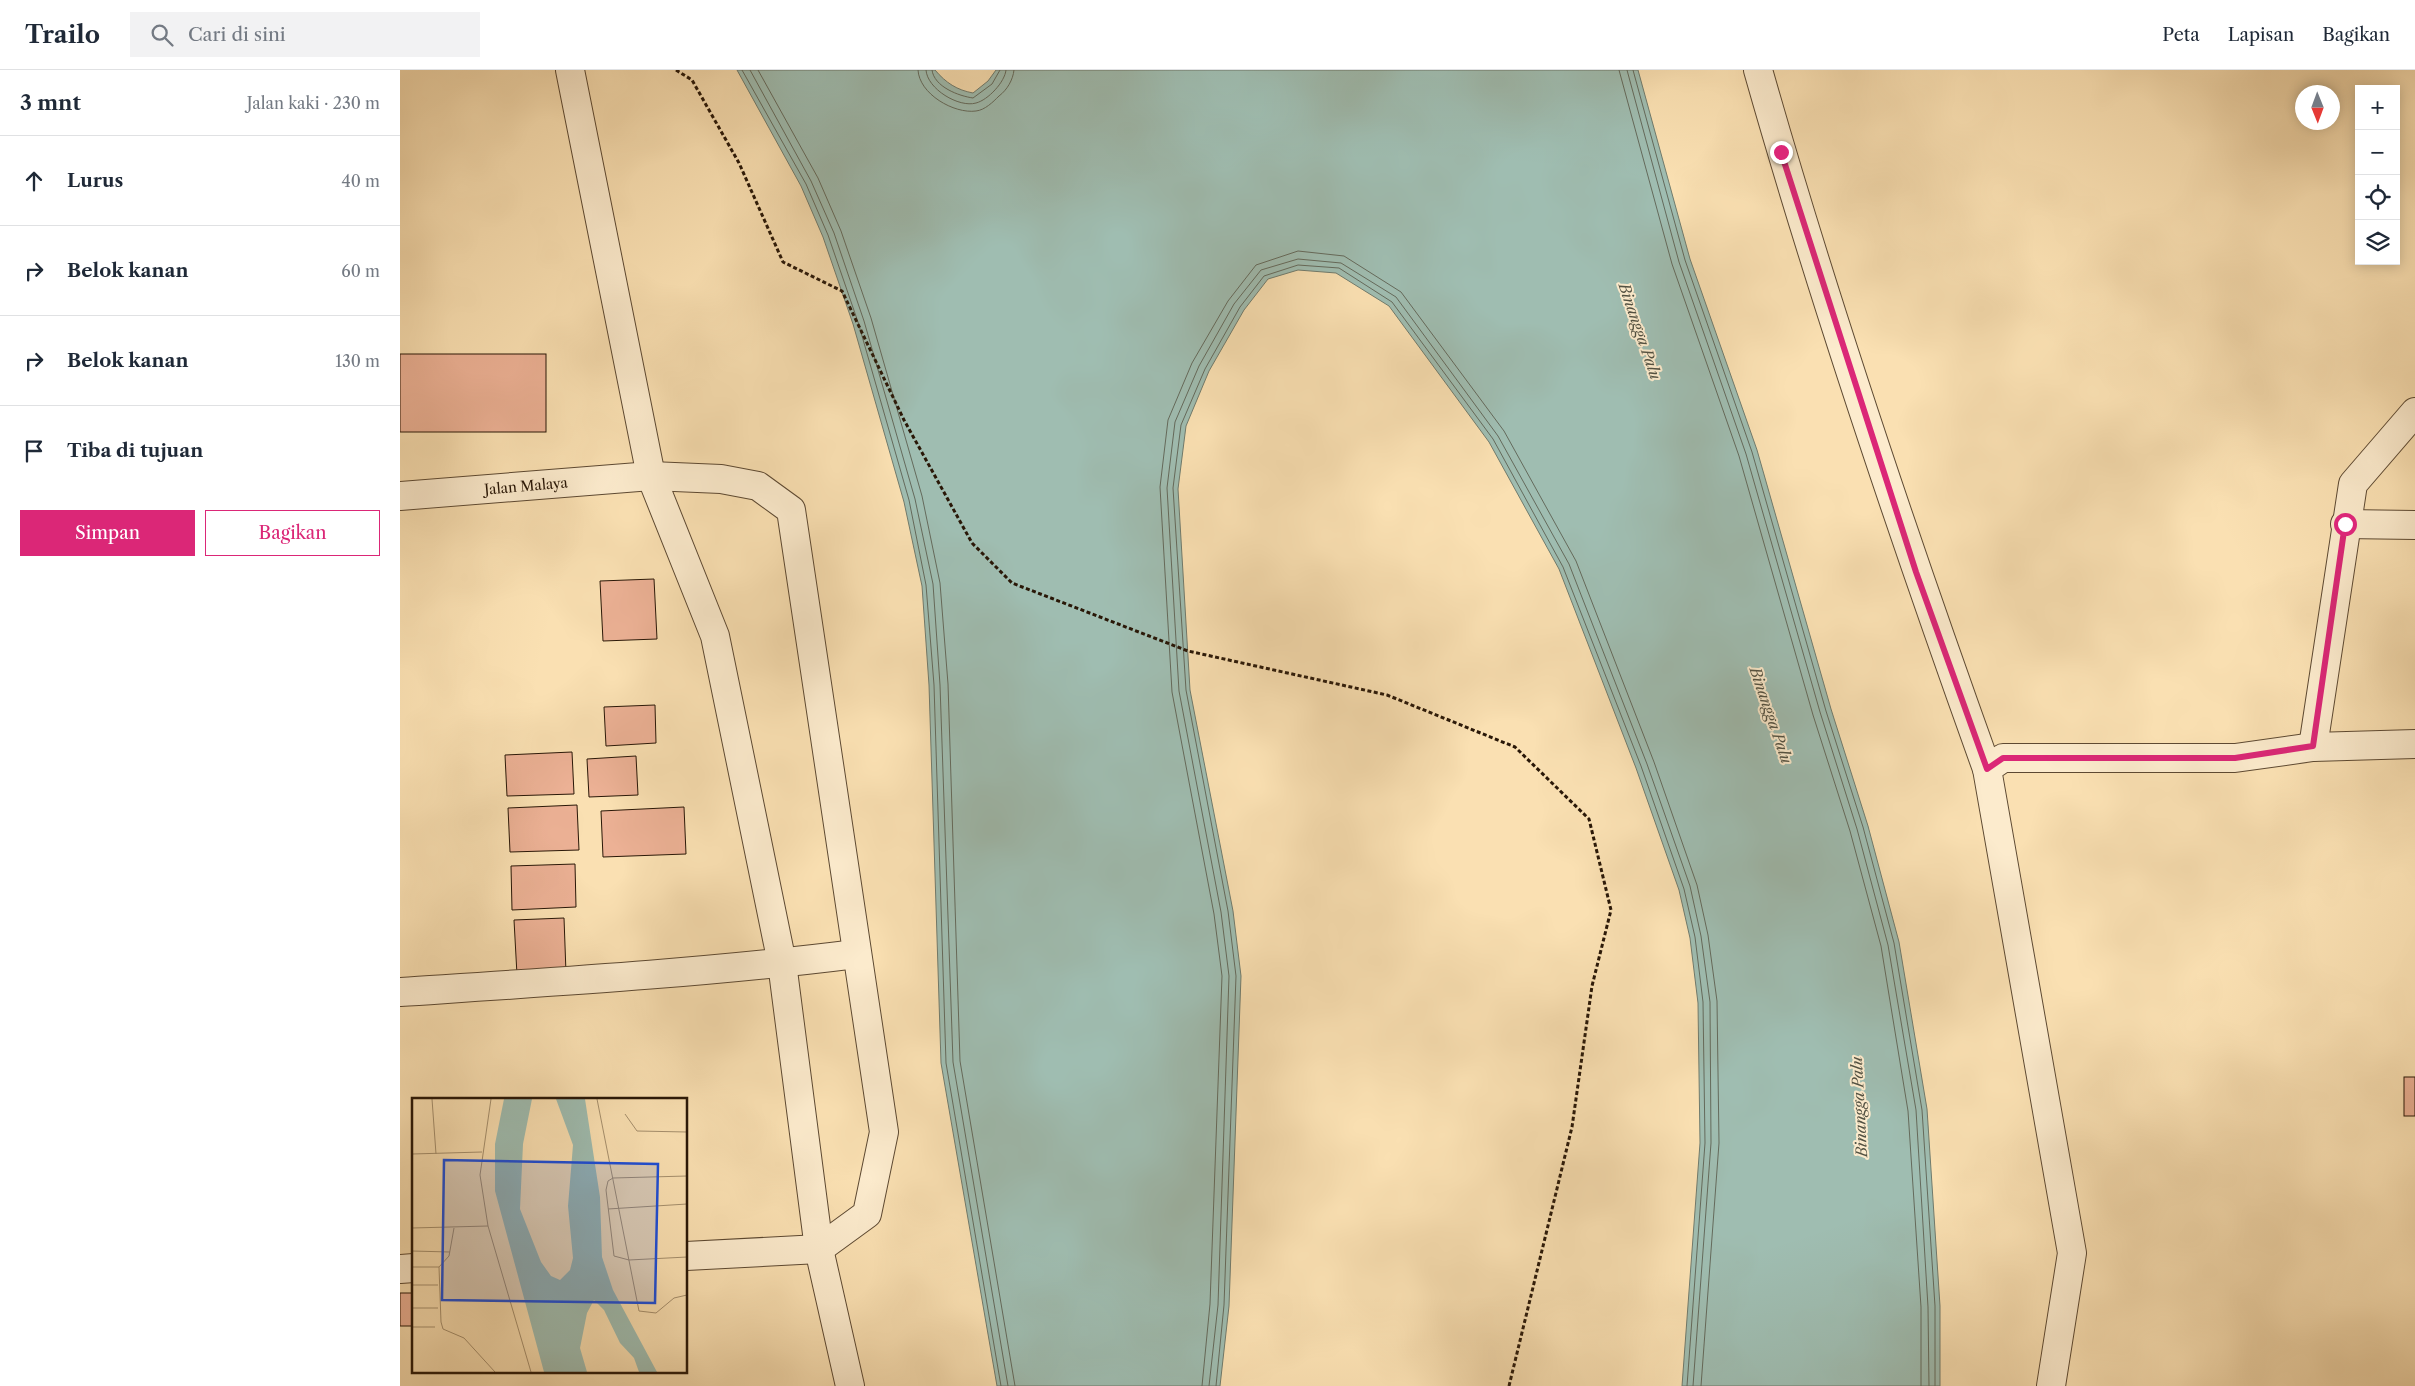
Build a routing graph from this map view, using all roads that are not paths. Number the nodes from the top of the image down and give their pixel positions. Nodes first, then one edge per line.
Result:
1 (570, 70) edge
2 (1758, 70) edge
3 (2415, 412) edge
4 (651, 476) junction
5 (400, 496) edge
6 (2345, 524) junction
7 (2415, 525) edge
8 (2415, 744) edge
9 (2313, 746) junction
10 (1987, 769) junction
11 (856, 954) junction
12 (782, 963) junction
13 (400, 992) edge
14 (819, 1250) junction
15 (688, 1256) edge
16 (850, 1386) edge
17 (2051, 1386) edge

1 - 4 street
2 - 10 street
3 - 6 street
4 - 5 street, Jalan Malaya
4 - 11 street, Jalan Malaya
4 - 12 street
6 - 7 street
6 - 9 street
8 - 9 street
9 - 10 street
10 - 17 street
11 - 12 street
11 - 14 street, Jalan Malaya
12 - 13 street
12 - 14 street
14 - 15 street
14 - 16 street

